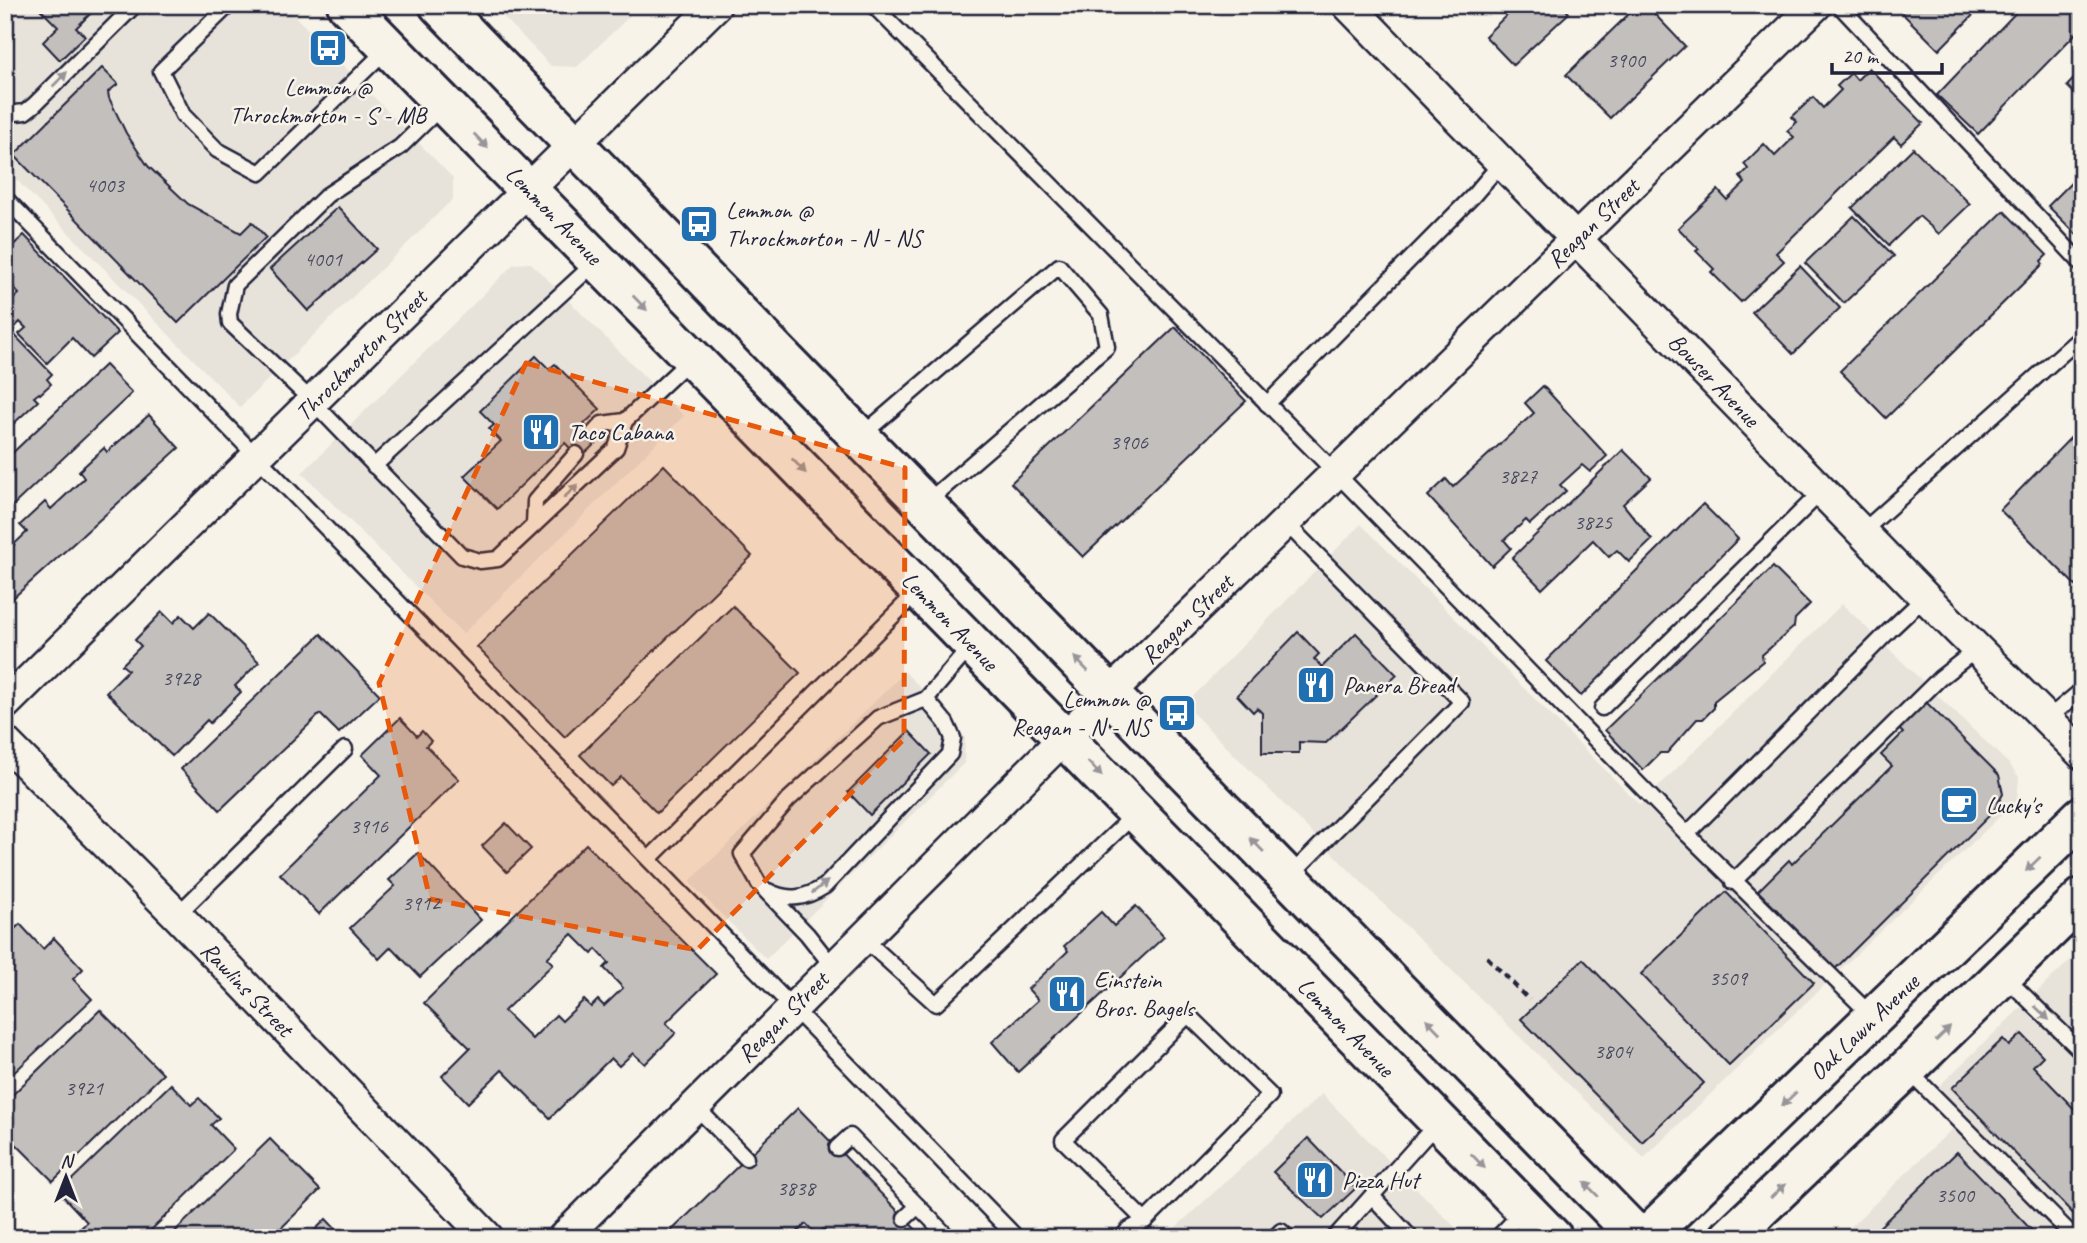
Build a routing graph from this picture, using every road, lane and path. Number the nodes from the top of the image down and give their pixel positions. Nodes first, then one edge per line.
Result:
1 (135, 5) edge
2 (229, 5) edge
3 (347, 5) edge
4 (439, 5) edge
5 (716, 5) edge
6 (873, 5) edge
7 (1348, 5) edge
8 (1816, 5) edge
9 (1839, 5) edge
10 (389, 48) junction
11 (445, 104) junction
12 (5, 114) edge
13 (575, 144) junction
14 (1502, 162) junction
15 (529, 189) junction
16 (5, 198) edge
17 (1577, 239) junction
18 (598, 260) junction
19 (2082, 264) edge
20 (2082, 336) edge
21 (693, 357) junction
22 (313, 402) junction
23 (1267, 404) junction
24 (625, 421) junction
25 (593, 434) dead end
26 (860, 437) junction
27 (576, 454) dead end
28 (256, 457) junction
29 (374, 466) junction
30 (1336, 473) junction
31 (1822, 491) junction
32 (925, 504) junction
33 (1286, 523) junction
34 (534, 524) junction
35 (1863, 533) junction
36 (919, 589) junction
37 (1925, 597) junction
38 (973, 644) junction
39 (1977, 649) junction
40 (2082, 690) edge
41 (1110, 694) junction
42 (926, 699) junction
43 (5, 704) edge
44 (1602, 708) dead end
45 (2046, 720) junction
46 (1064, 738) junction
47 (5, 742) edge
48 (345, 749) dead end
49 (2082, 754) edge
50 (1136, 812) junction
51 (2082, 816) edge
52 (1687, 834) junction
53 (649, 859) junction
54 (1289, 877) junction
55 (1733, 882) junction
56 (759, 884) junction
57 (2077, 912) edge
58 (177, 915) junction
59 (863, 938) junction
60 (1487, 957) dead end
61 (833, 967) junction
62 (2003, 975) junction
63 (1529, 1000) dead end
64 (793, 1007) junction
65 (1874, 1018) junction
66 (2082, 1052) edge
67 (1907, 1069) junction
68 (695, 1106) junction
69 (1439, 1121) junction
70 (837, 1149) dead end
71 (746, 1158) dead end
72 (1372, 1196) junction
73 (918, 1206) junction
74 (1525, 1210) junction
75 (905, 1218) dead end
76 (1145, 1221) junction
77 (488, 1238) edge
78 (563, 1238) edge
79 (949, 1238) edge
80 (1017, 1238) edge
81 (1122, 1238) edge
82 (1274, 1238) edge
83 (1288, 1238) edge
84 (1334, 1238) edge
85 (1412, 1238) edge
86 (1497, 1238) edge
87 (1553, 1238) edge
88 (1639, 1238) edge
89 (1645, 1238) edge
90 (1729, 1238) edge
91 (2075, 1238) edge

12 -> 1 lane
2 - 10 lane
3 - 10 main road, Lemmon Avenue
4 - 13 main road
5 - 13 street, Throckmorton Street
6 - 23 lane
7 - 14 street, Bowser Avenue
8 - 17 street, Reagan Street
9 - 19 lane
10 - 11 main road, Lemmon Avenue
11 -> 15 main road, Lemmon Avenue
11 - 22 lane
13 - 15 street, Throckmorton Street
13 - 26 main road
14 - 17 street, Bowser Avenue
14 - 23 lane
15 - 18 main road, Lemmon Avenue
15 - 22 street, Throckmorton Street
16 - 28 lane
17 - 30 street, Reagan Street
17 - 31 street, Bowser Avenue
18 -> 21 main road, Lemmon Avenue
18 - 29 lane
20 - 35 lane
21 - 24 lane
21 -> 36 main road, Lemmon Avenue
22 - 28 street, Throckmorton Street
22 - 29 lane
23 - 30 lane
24 - 25 lane
34 -> 24 lane
26 - 32 main road
26 - 32 lane
27 - 34 lane
28 - 43 street, Throckmorton Street
28 - 53 lane
29 - 34 lane
30 - 33 street, Reagan Street
30 - 52 lane
31 - 35 street, Bowser Avenue
31 - 44 lane
41 -> 32 main road
33 - 41 street, Reagan Street
33 - 54 lane
35 - 37 street, Bowser Avenue
36 - 38 main road, Lemmon Avenue
36 - 53 lane
37 - 39 street, Bowser Avenue
37 - 52 lane
38 - 42 lane
38 - 46 main road, Lemmon Avenue
39 - 45 street, Bowser Avenue
39 - 55 lane
40 - 45 lane
41 - 46 street, Reagan Street
54 -> 41 main road
42 - 56 lane
56 -> 42 lane
45 - 49 street, Bowser Avenue
46 -> 50 main road, Lemmon Avenue
46 - 59 street, Reagan Street
47 - 58 street, Rawlins Street
48 - 58 lane
50 - 59 lane
50 - 69 main road, Lemmon Avenue
51 -> 65 main road, Oak Lawn Avenue
52 - 55 lane
53 - 64 lane
88 -> 54 main road
55 - 65 lane
56 - 61 lane
57 - 62 main road
58 - 77 street, Rawlins Street
59 - 61 street, Reagan Street
60 - 63 path
61 - 64 street, Reagan Street
62 -> 66 lane
67 -> 62 main road
64 - 68 street, Reagan Street
64 - 80 lane
65 -> 89 main road, Oak Lawn Avenue
90 -> 67 main road
67 - 91 lane
68 - 71 lane
68 - 78 street, Reagan Street
69 - 72 lane
69 -> 74 main road, Lemmon Avenue
70 - 73 lane
72 - 84 lane
72 - 85 lane
73 - 75 lane
73 - 79 lane
74 - 86 lane
74 - 87 main road, Lemmon Avenue
76 - 76 lane
76 - 81 lane
82 - 83 lane

